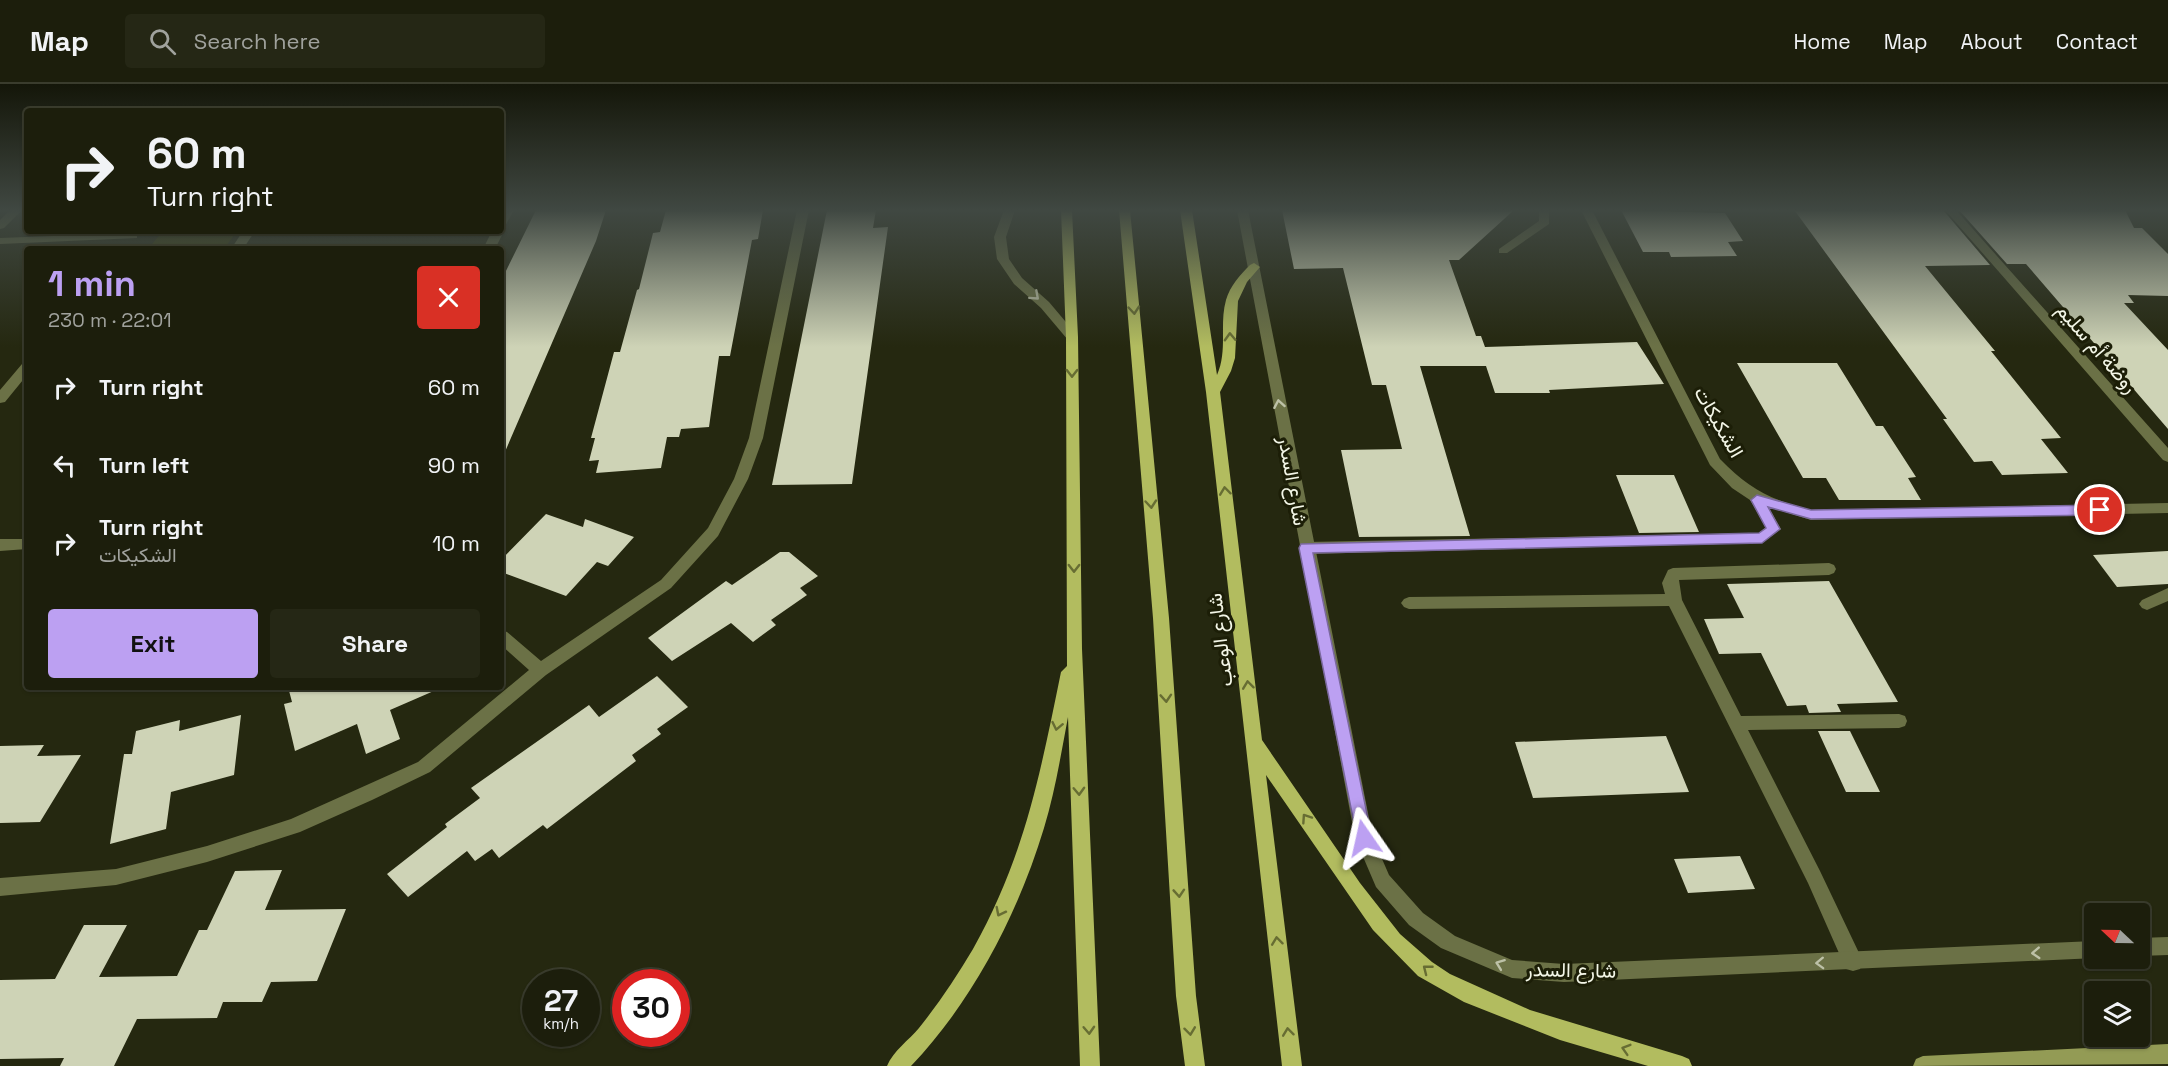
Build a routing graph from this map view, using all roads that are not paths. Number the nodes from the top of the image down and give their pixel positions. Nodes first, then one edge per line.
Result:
1 (794, 256) edge
2 (1003, 256) edge
3 (1068, 256) edge
4 (1128, 256) edge
5 (1193, 256) edge
6 (1252, 256) edge
7 (1609, 256) edge
8 (1990, 256) edge
9 (1254, 267) junction
10 (1072, 337) junction
11 (24, 371) edge
12 (1213, 392) junction
13 (0, 399) edge
14 (2168, 457) edge
15 (1757, 500) junction
16 (2168, 508) edge
17 (24, 544) edge
18 (0, 545) edge
19 (1306, 548) junction
20 (1829, 569) dead end
21 (2168, 594) edge
22 (1674, 600) junction
23 (1410, 603) dead end
24 (2147, 604) dead end
25 (504, 639) edge
26 (1074, 649) junction
27 (540, 670) junction
28 (1899, 721) dead end
29 (1736, 723) junction
30 (1254, 743) junction
31 (0, 887) edge
32 (2168, 946) edge
33 (2150, 947) edge
34 (2084, 950) edge
35 (1852, 962) junction
36 (2168, 1054) edge
37 (897, 1066) edge
38 (1090, 1066) edge
39 (1195, 1066) edge
40 (1292, 1066) edge
41 (1682, 1066) edge
42 (1923, 1066) edge

1 - 27 street
2 -> 10 street
3 - 10 main road
4 -> 39 main road
5 - 12 main road, شارع الوعب
6 - 9 street
7 - 15 street, الشكيكات
8 - 14 street, روضة أم سليم
12 -> 9 main road
19 -> 9 street, شارع السدر
10 -> 26 main road
11 - 13 street
30 -> 12 main road, شارع الوعب
15 - 16 street, الشكيكات
15 - 19 street
17 - 18 street
35 -> 19 street, شارع السدر
20 - 22 street
21 - 24 street
22 - 23 street
22 - 29 street
25 - 27 street
26 -> 37 main road
26 -> 38 main road
27 - 31 street
28 - 29 street
29 - 35 street
40 -> 30 main road, شارع الوعب
41 -> 30 main road
32 - 33 street
34 -> 35 street, شارع السدر
36 - 42 main road

